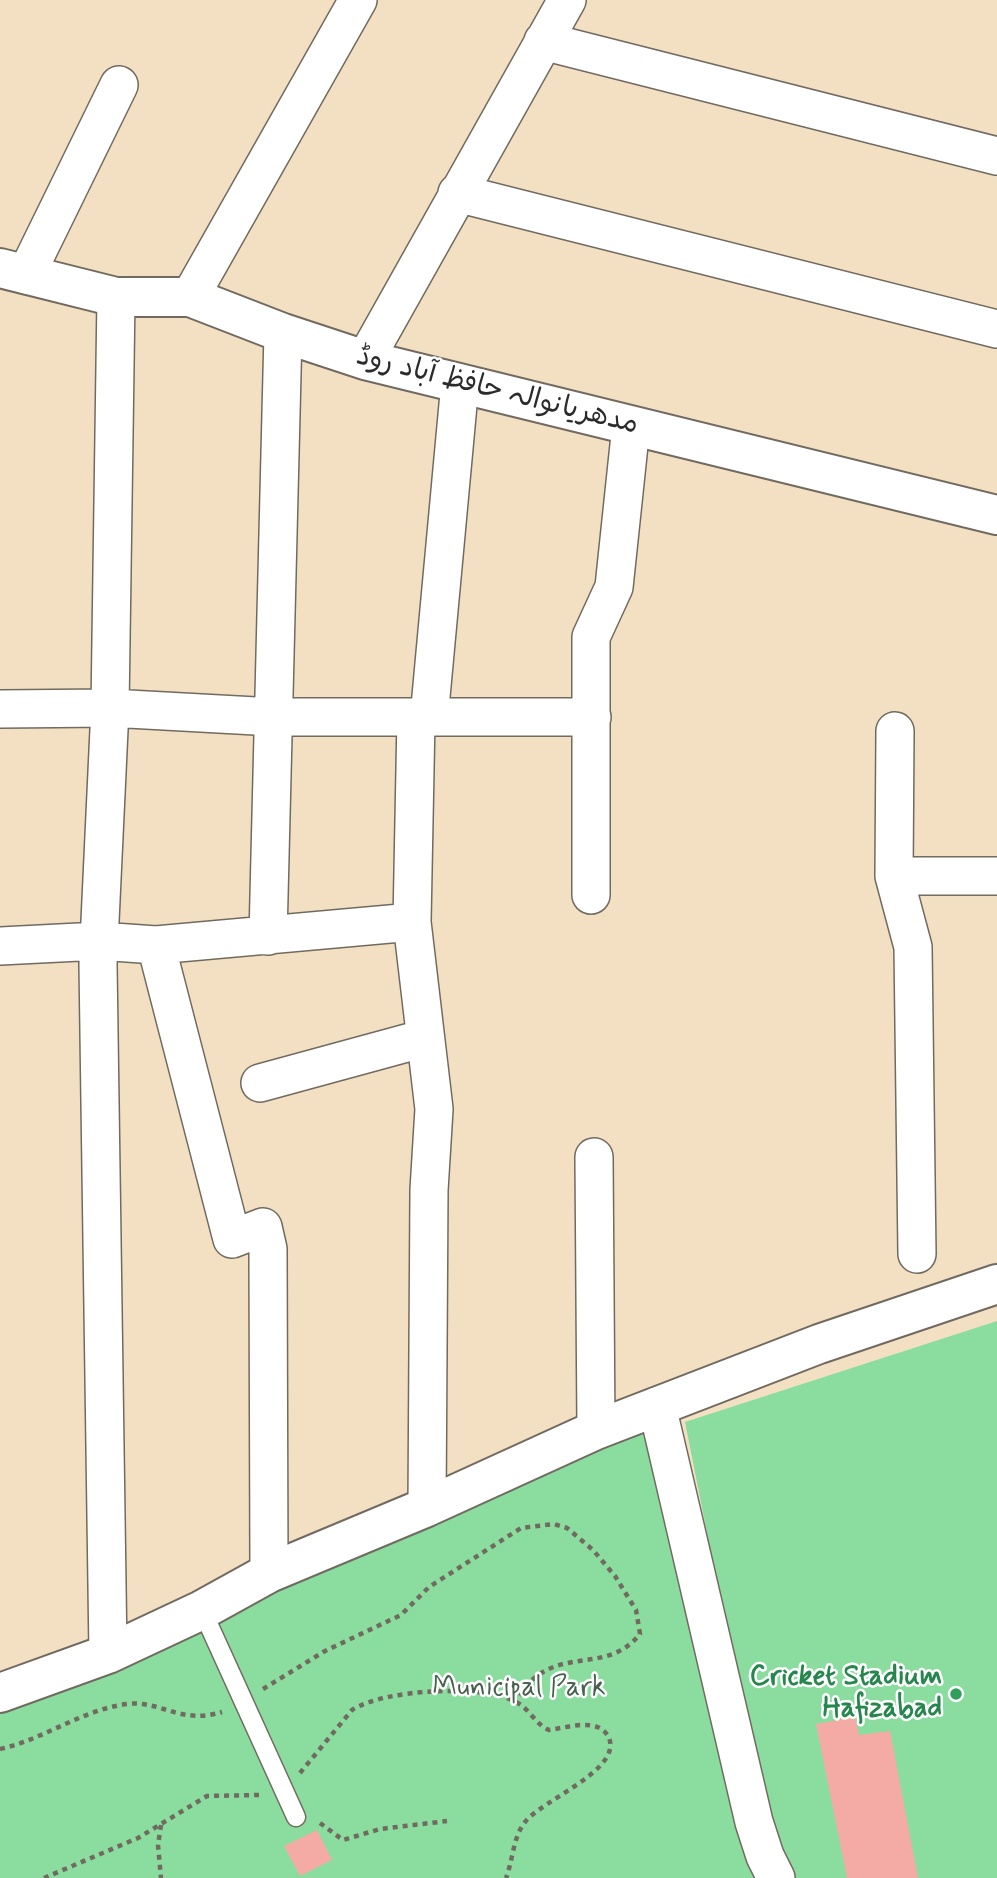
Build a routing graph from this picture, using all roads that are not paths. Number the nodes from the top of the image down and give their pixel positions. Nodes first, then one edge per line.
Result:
1 (358, 0) edge
2 (567, 0) edge
3 (543, 41) junction
4 (118, 85) dead end
5 (997, 156) edge
6 (457, 193) junction
7 (13, 272) edge
8 (116, 297) junction
9 (190, 297) junction
10 (997, 329) edge
11 (283, 333) junction
12 (365, 360) junction
13 (460, 383) junction
14 (631, 426) junction
15 (997, 515) edge
16 (110, 708) junction
17 (0, 709) edge
18 (274, 717) junction
19 (592, 717) junction
20 (422, 718) junction
21 (895, 731) dead end
22 (894, 876) junction
23 (997, 876) edge
24 (592, 895) dead end
25 (412, 922) junction
26 (268, 936) junction
27 (99, 941) junction
28 (156, 945) junction
29 (0, 946) edge
30 (425, 1038) junction
31 (260, 1083) dead end
32 (594, 1157) dead end
33 (917, 1254) dead end
34 (997, 1284) edge
35 (657, 1406) junction
36 (596, 1430) junction
37 (428, 1507) junction
38 (269, 1573) junction
39 (202, 1610) junction
40 (108, 1654) junction
41 (0, 1693) edge
42 (296, 1816) dead end
43 (776, 1878) edge

1 - 9 street
2 - 3 street
3 - 5 street
3 - 6 street
4 - 7 street
6 - 10 street
6 - 12 street
7 - 8 street, مدھریانوالہ حافظ آباد روڈ
8 - 9 street, مدھریانوالہ حافظ آباد روڈ
8 - 16 street
9 - 11 street, مدھریانوالہ حافظ آباد روڈ
11 - 12 street, مدھریانوالہ حافظ آباد روڈ
11 - 18 street
12 - 13 street, مدھریانوالہ حافظ آباد روڈ
13 - 14 street, مدھریانوالہ حافظ آباد روڈ
13 - 20 street
14 - 15 street, مدھریانوالہ حافظ آباد روڈ
14 - 19 street
16 - 17 street
16 - 18 street
16 - 27 street
18 - 20 street
18 - 26 street
19 - 20 street
19 - 24 street
20 - 25 street
21 - 22 street
22 - 23 street
22 - 33 street
25 - 26 street
25 - 30 street
26 - 28 street
27 - 28 street
27 - 29 street
27 - 40 street
28 - 38 street
30 - 31 street
30 - 37 street
32 - 36 street
34 - 35 street
35 - 36 street
35 - 43 street
36 - 37 street
37 - 38 street
38 - 39 street
39 - 40 street
39 - 42 lane
40 - 41 street

